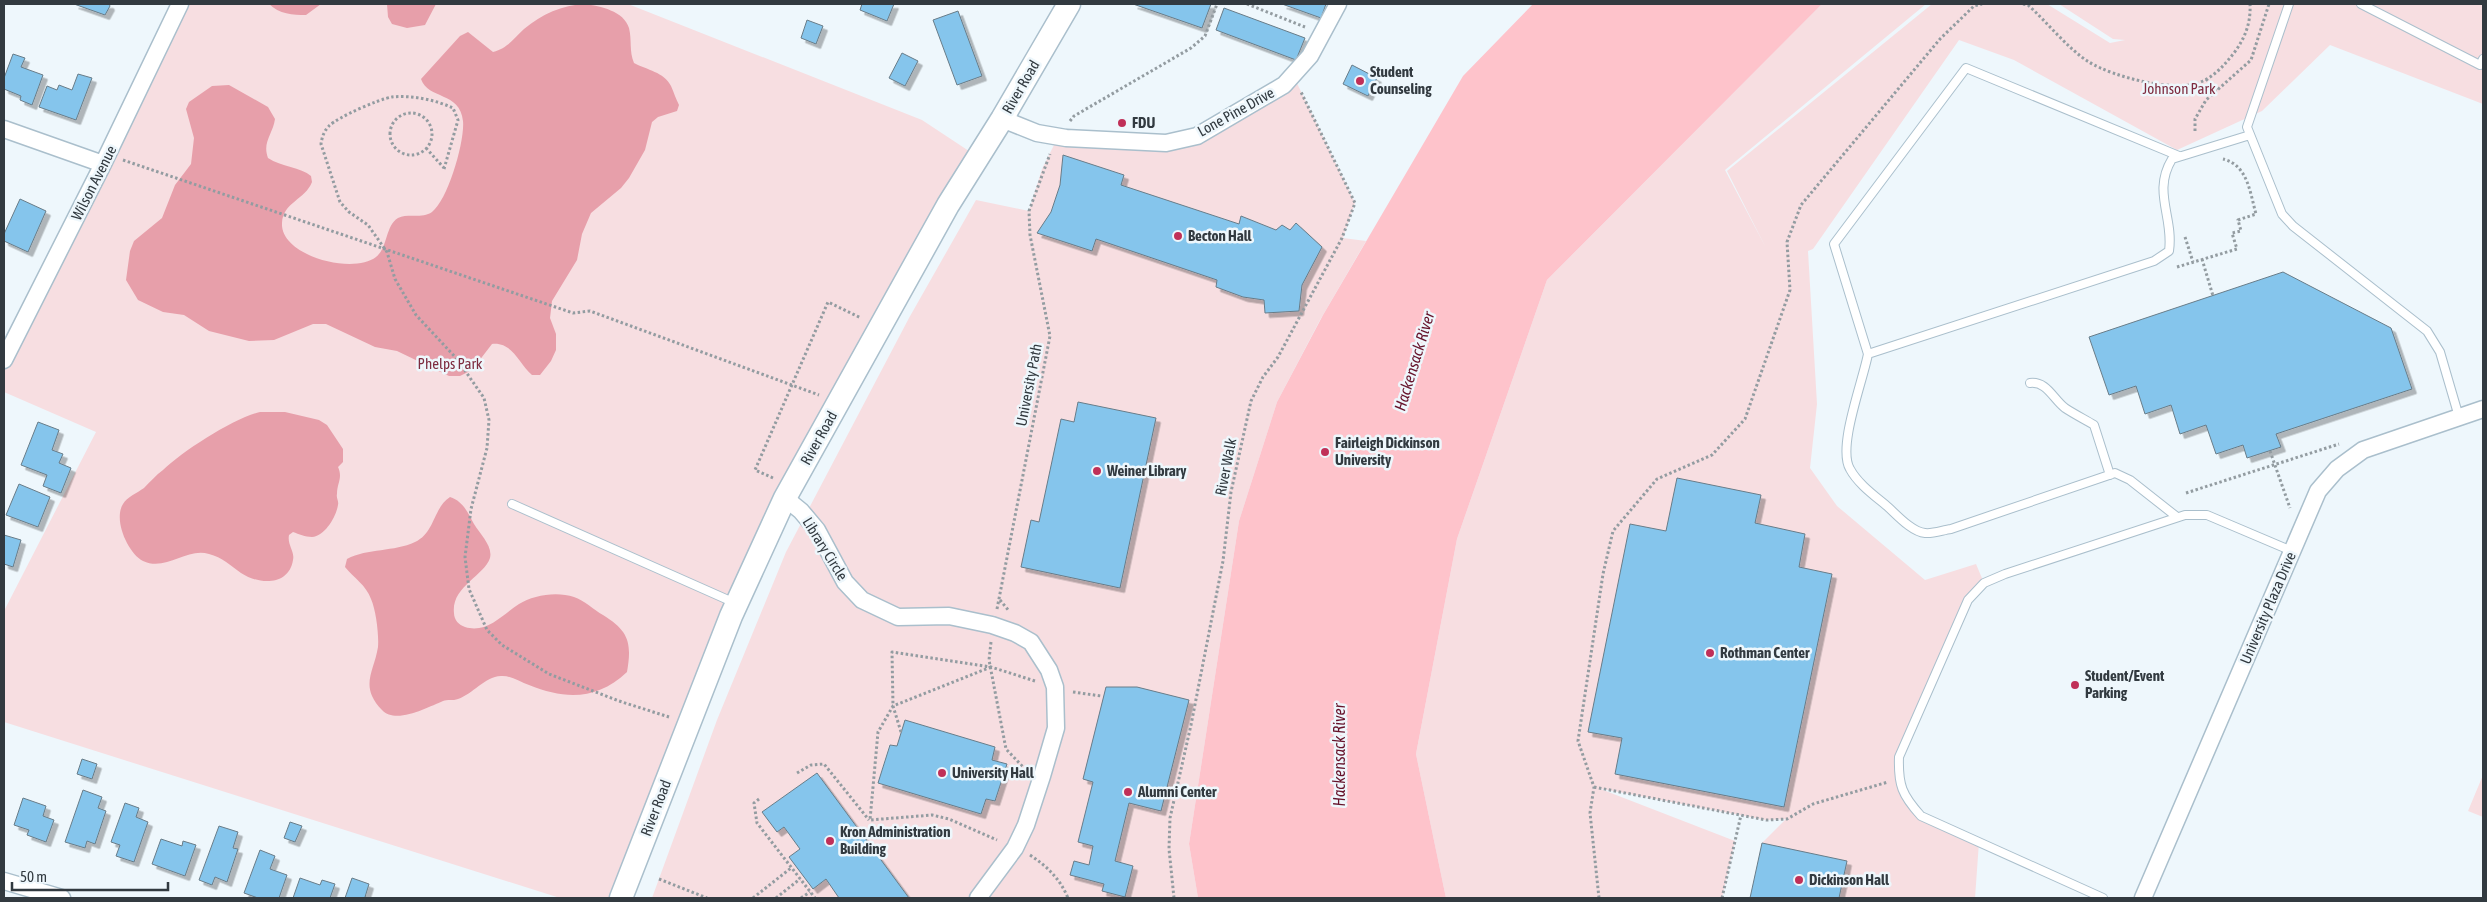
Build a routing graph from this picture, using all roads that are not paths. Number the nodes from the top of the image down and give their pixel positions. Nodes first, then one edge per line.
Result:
1 (180, 4) edge
2 (1069, 4) edge
3 (1338, 4) edge
4 (2289, 4) edge
5 (2361, 4) edge
6 (2483, 59) edge
7 (1002, 119) junction
8 (4, 129) edge
9 (2250, 135) junction
10 (2179, 156) junction
11 (105, 160) junction
12 (1868, 354) junction
13 (4, 360) edge
14 (2030, 383) dead end
15 (2483, 409) edge
16 (2459, 417) junction
17 (2110, 475) junction
18 (789, 492) junction
19 (512, 504) dead end
20 (2177, 517) junction
21 (2292, 551) junction
22 (736, 604) junction
23 (4, 881) edge
24 (62, 898) edge
25 (621, 898) edge
26 (978, 898) edge
27 (2103, 898) edge
28 (2143, 898) edge

1 - 11 street, Wilson Avenue
2 - 7 main road, River Road
3 - 7 street, Lone Pine Drive
4 - 9 lane
5 - 6 lane
7 - 18 main road, River Road
8 - 11 street
9 - 10 lane
9 - 16 lane
10 - 12 lane
10 - 12 lane
11 - 13 street, Wilson Avenue
12 - 17 lane
14 - 17 lane
15 - 16 street, University Plaza Drive
16 - 21 street, University Plaza Drive
17 - 20 lane
18 - 22 main road, River Road
18 - 26 street, Library Circle
19 - 22 lane
20 - 21 lane
20 - 27 lane
21 - 28 street, University Plaza Drive
22 - 25 main road, River Road
23 - 24 street

